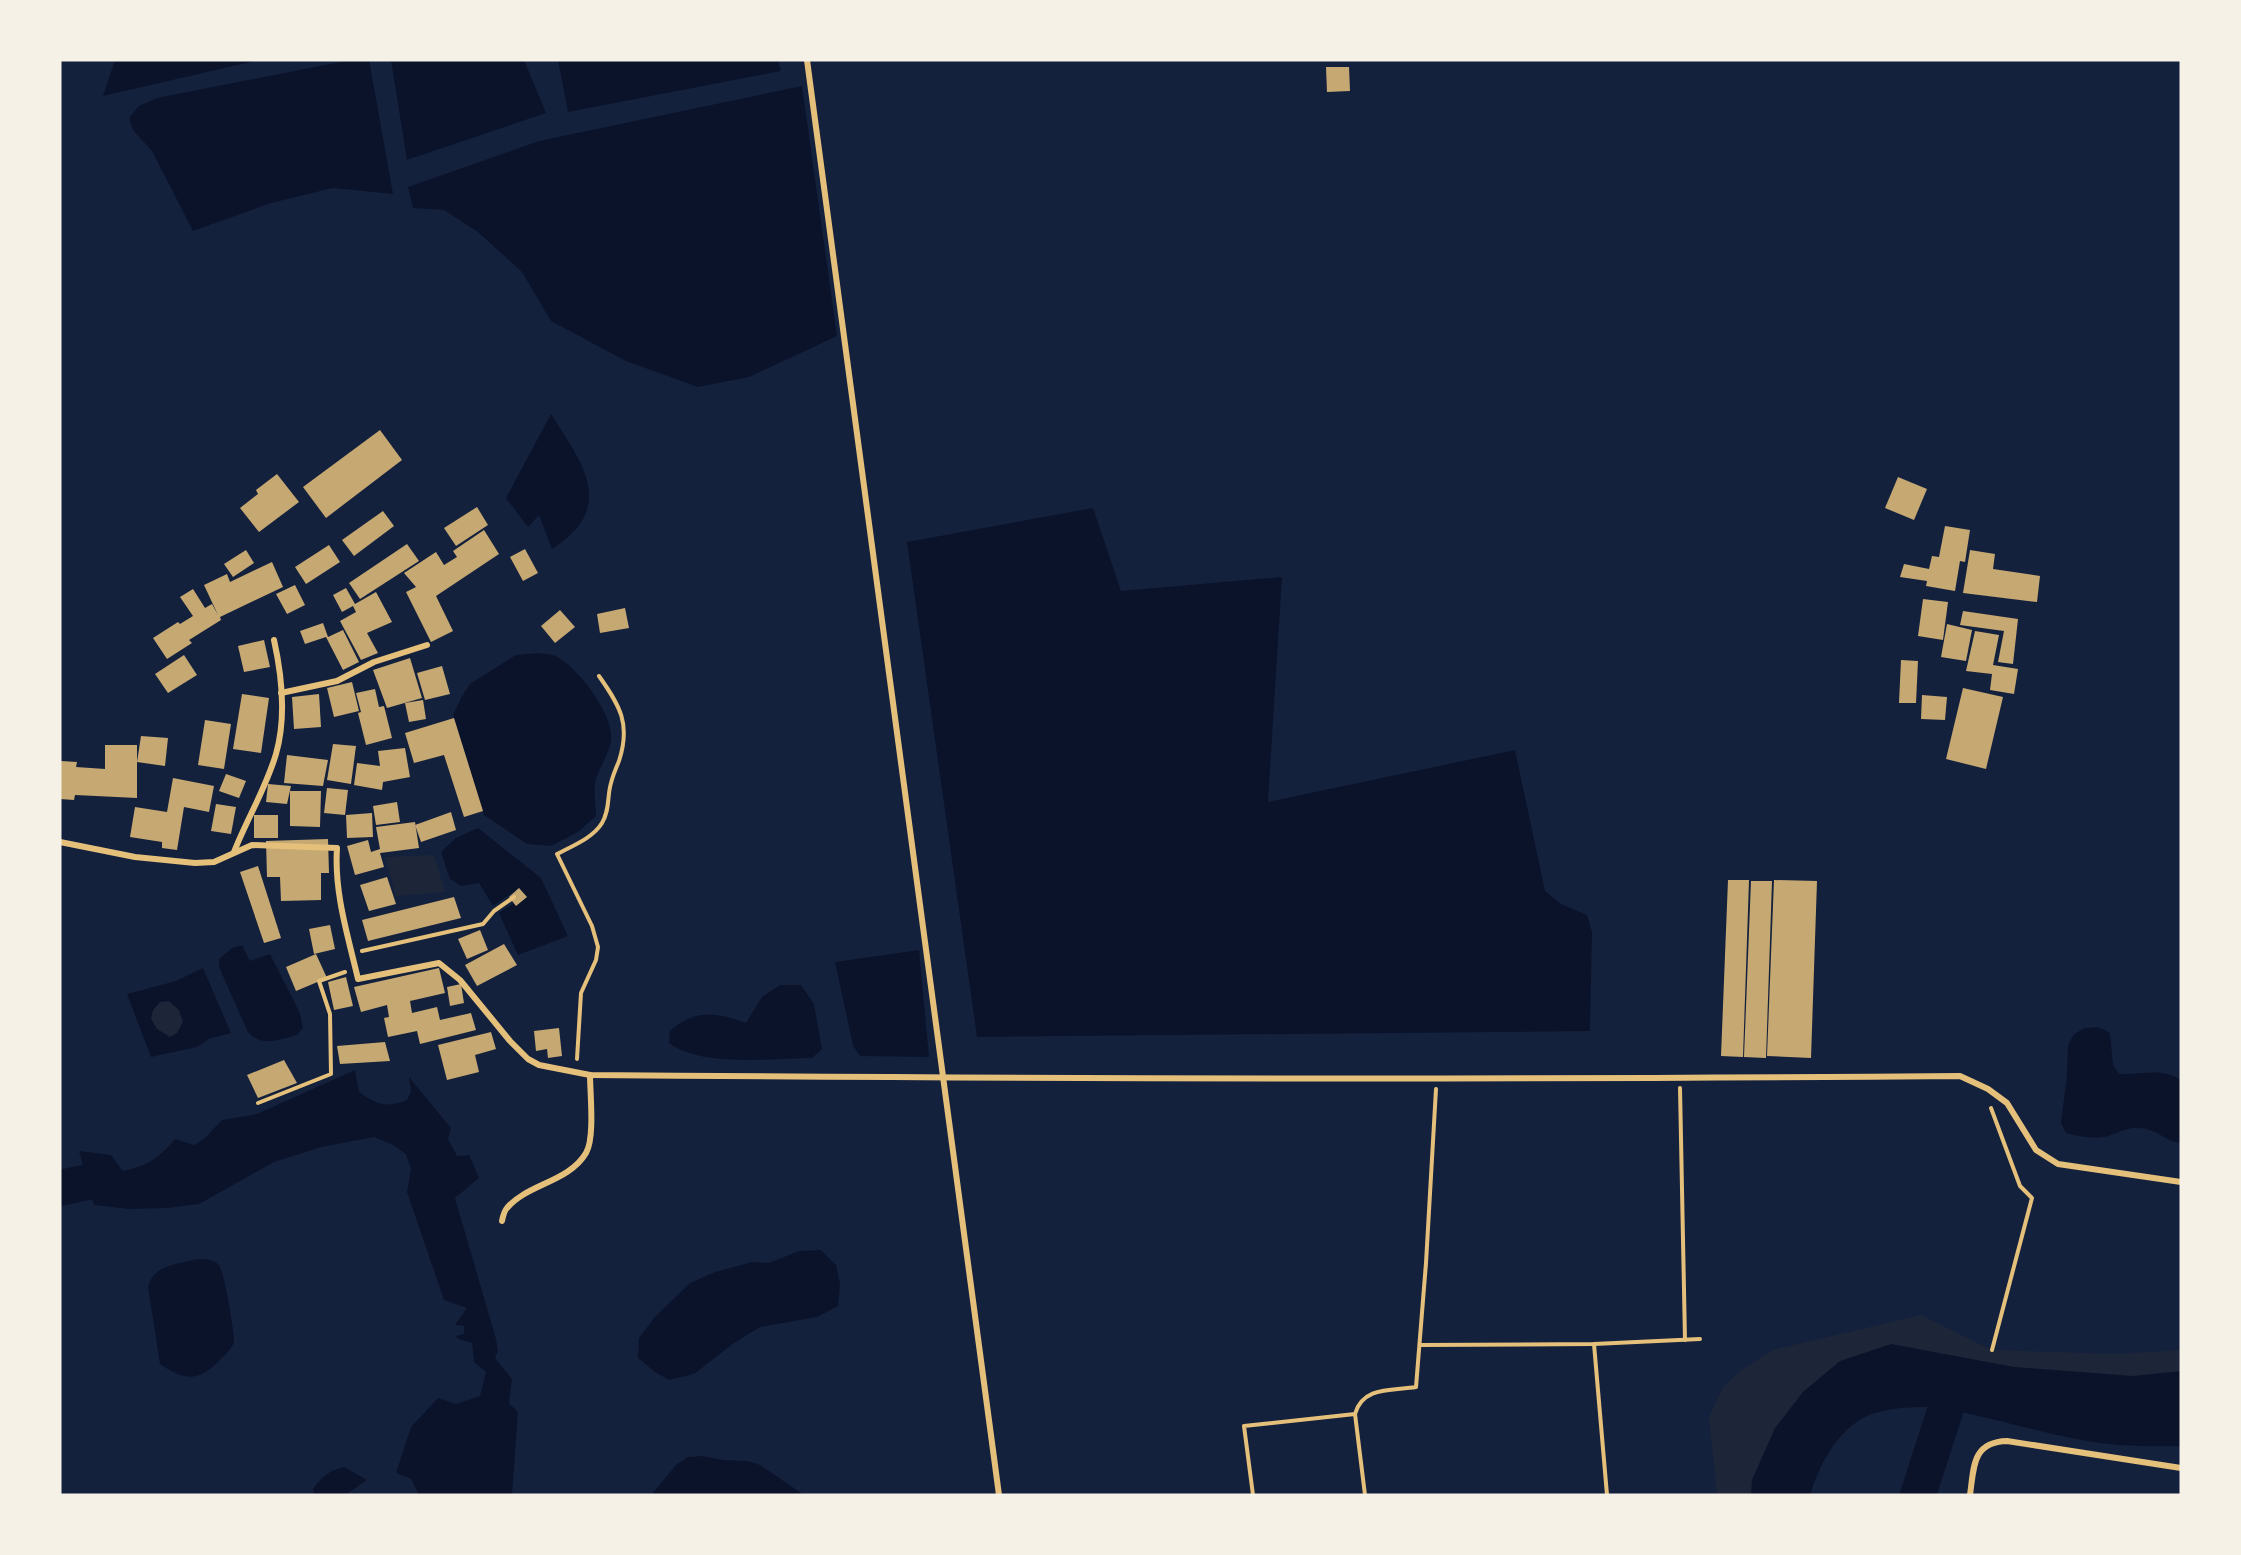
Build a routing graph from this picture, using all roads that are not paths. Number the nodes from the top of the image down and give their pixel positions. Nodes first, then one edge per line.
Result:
1 (807, 60) edge
2 (274, 640) dead end
3 (427, 645) dead end
4 (281, 693) junction
5 (60, 842) edge
6 (234, 852) junction
7 (590, 1075) junction
8 (945, 1078) junction
9 (2181, 1182) edge
10 (502, 1221) dead end
11 (2181, 1468) edge
12 (999, 1495) edge
13 (1970, 1495) edge

1 - 8 street
2 - 4 street
3 - 4 street
4 - 6 street
5 - 6 street
6 - 7 street
7 - 8 street
7 - 10 street
8 - 9 street
8 - 12 street
11 - 13 street

